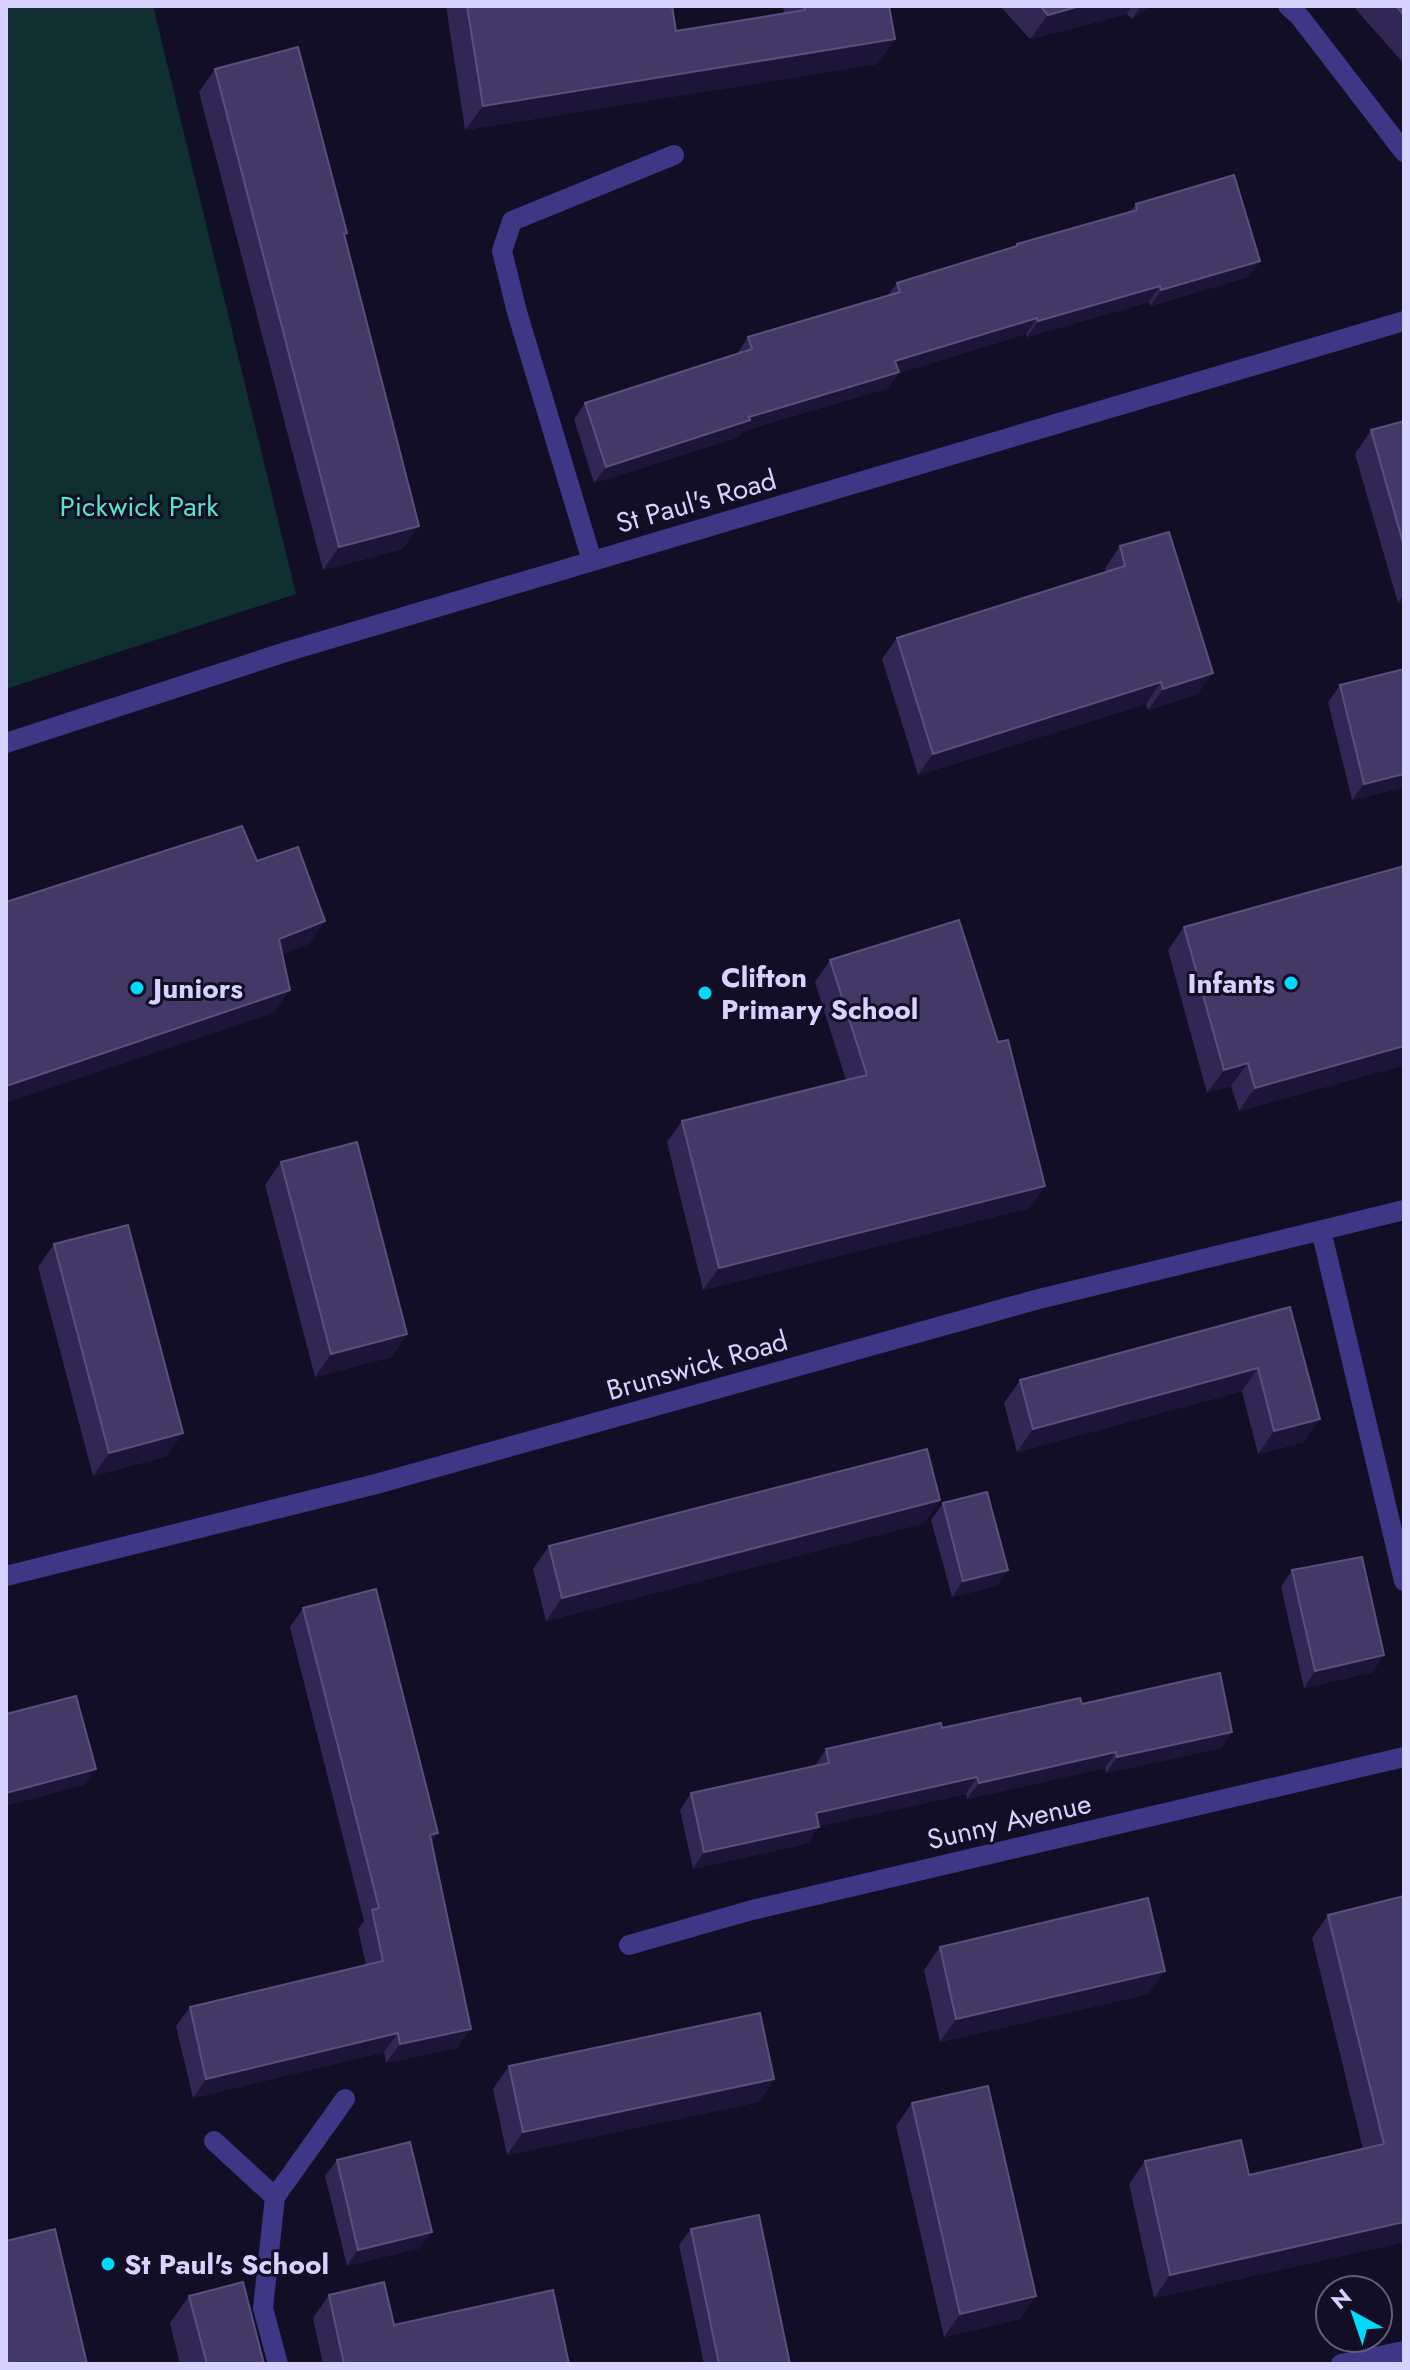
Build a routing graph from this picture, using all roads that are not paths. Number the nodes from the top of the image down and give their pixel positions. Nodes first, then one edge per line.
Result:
1 (1288, 6) edge
2 (1404, 152) edge
3 (674, 155) dead end
4 (1404, 321) edge
5 (592, 561) junction
6 (6, 743) edge
7 (1404, 1210) edge
8 (1321, 1230) junction
9 (6, 1576) edge
10 (1404, 1581) edge
11 (1404, 1757) edge
12 (629, 1945) dead end
13 (345, 2099) dead end
14 (214, 2141) dead end
15 (275, 2197) junction
16 (1404, 2351) edge
17 (278, 2364) edge
18 (1341, 2364) edge

1 - 2 street
3 - 5 street
4 - 5 street, St Paul's Road
5 - 6 street, St Paul's Road
7 - 8 street, Brunswick Road
8 - 9 street, Brunswick Road
8 - 10 street
11 - 12 street, Sunny Avenue
13 - 15 street
14 - 15 street
15 - 17 street
16 - 18 street

